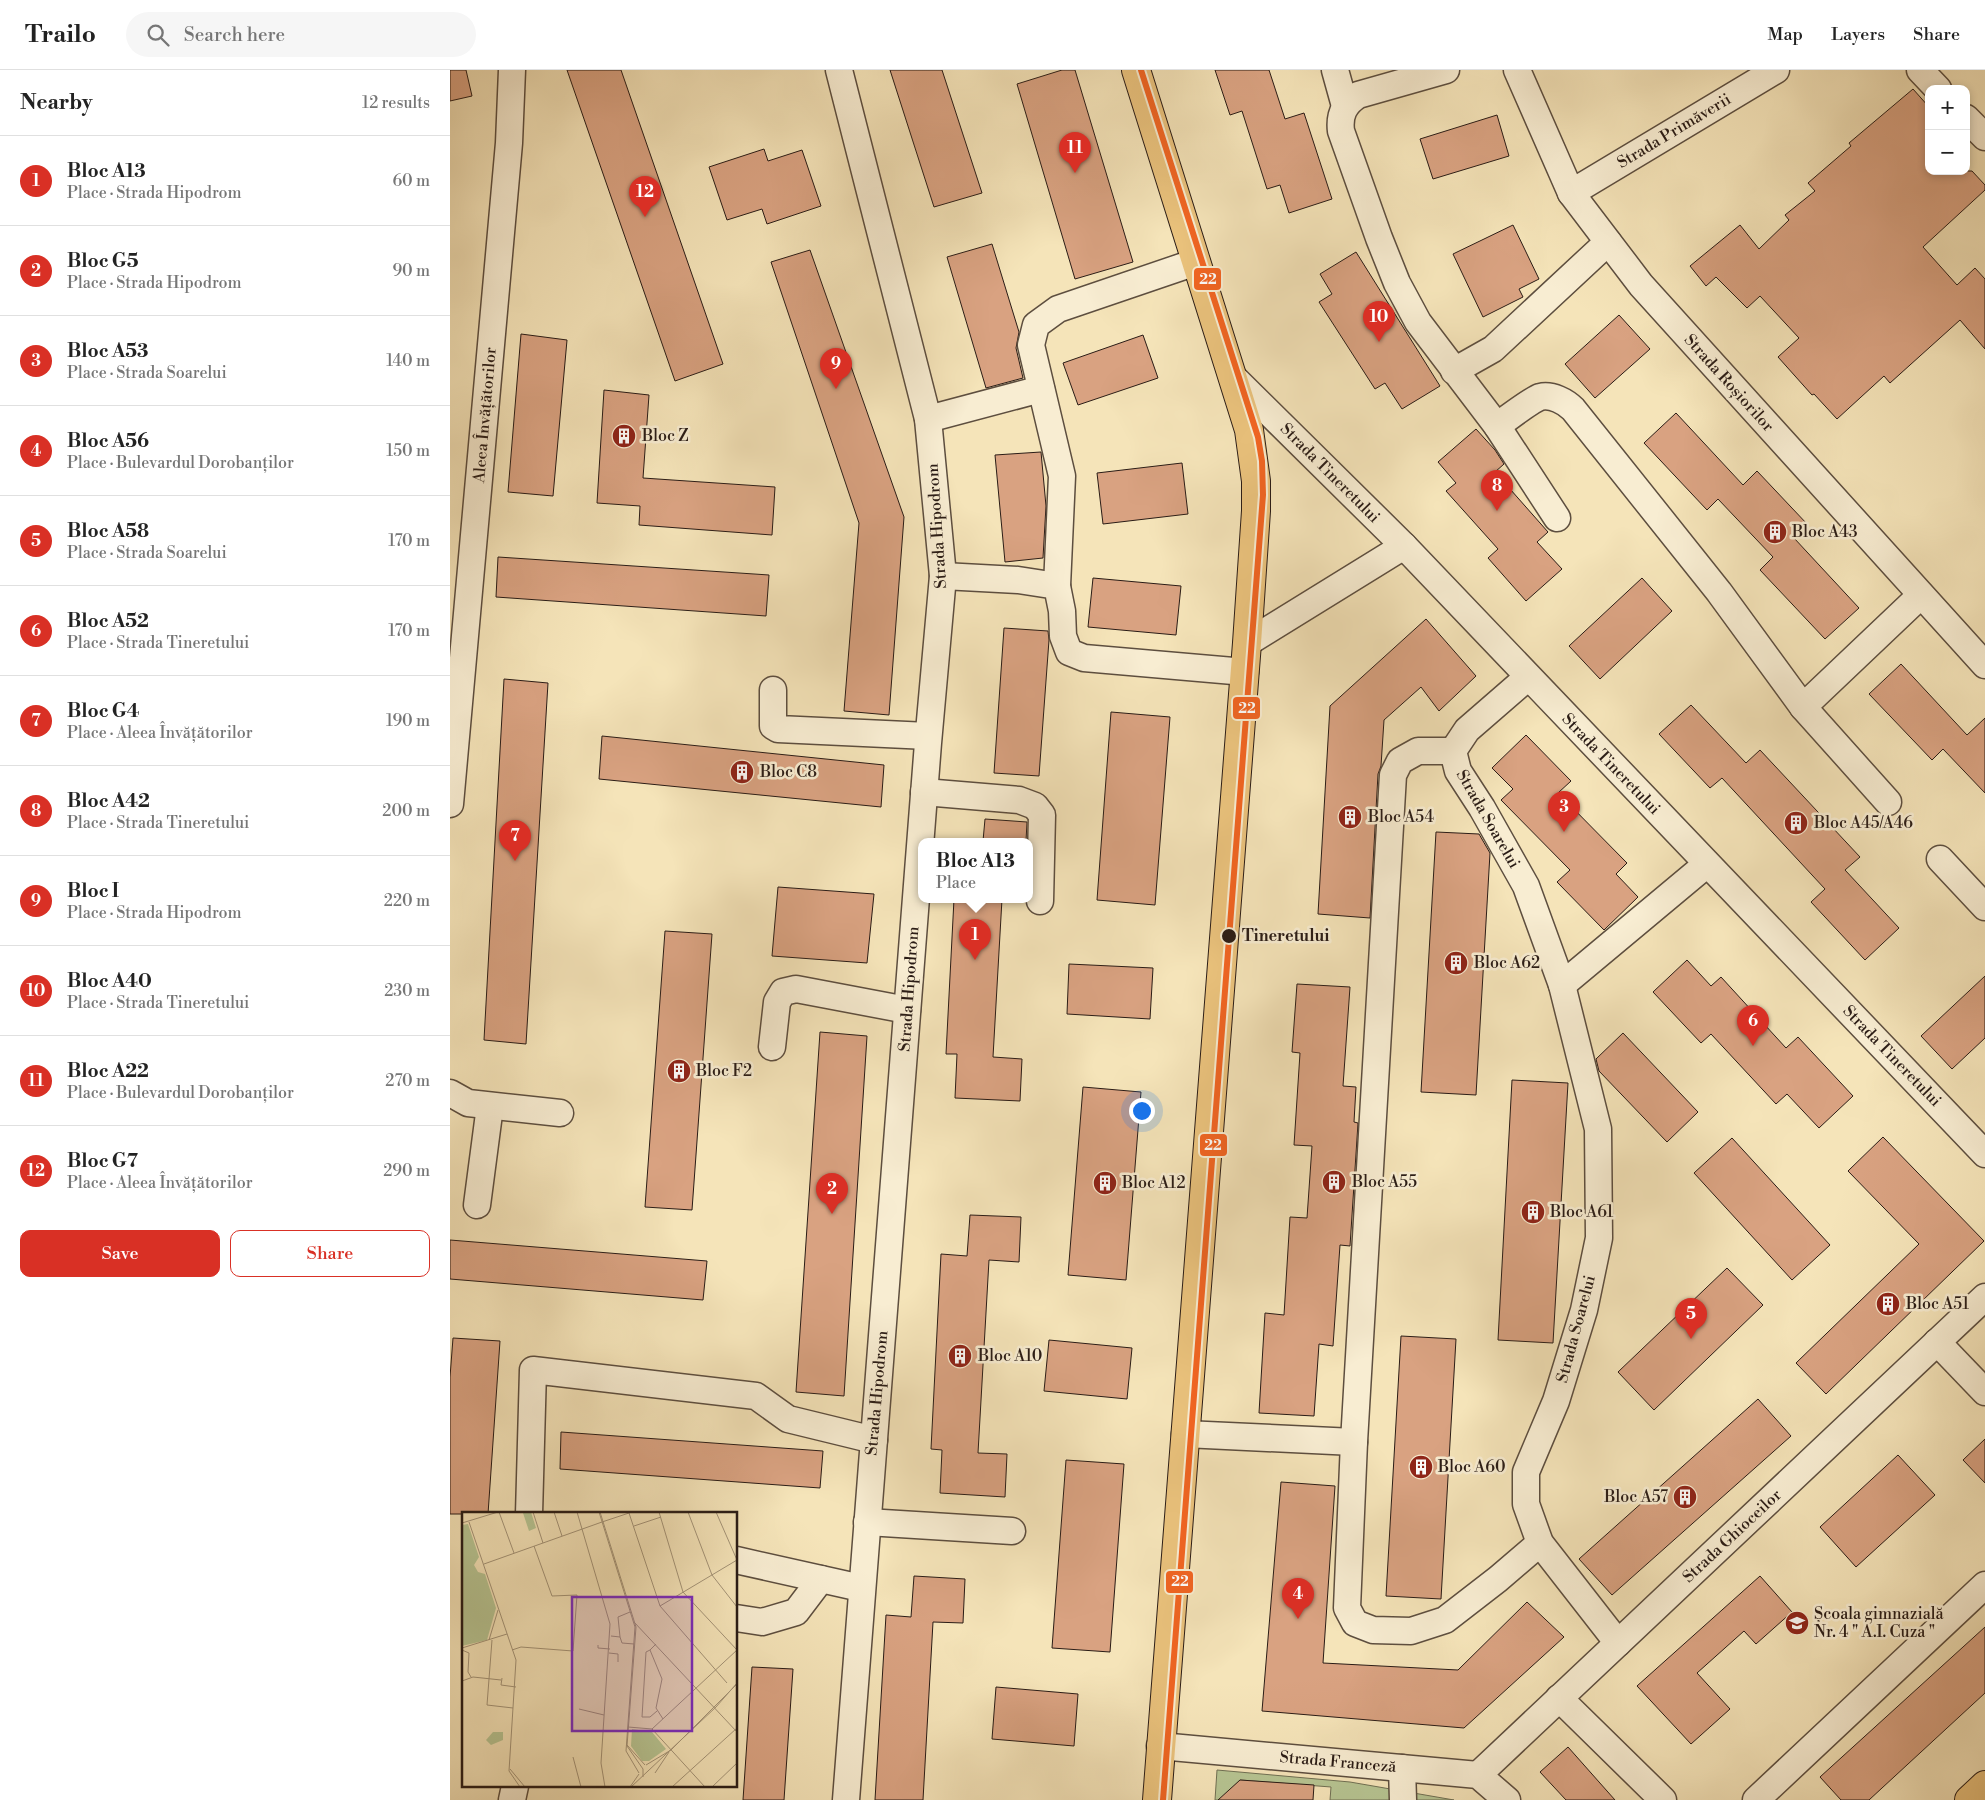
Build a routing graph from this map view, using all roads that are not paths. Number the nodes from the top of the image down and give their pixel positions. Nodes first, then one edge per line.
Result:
1 (512, 70) edge
2 (839, 70) edge
3 (1136, 70) edge
4 (1335, 70) edge
5 (1446, 70) edge
6 (1518, 70) edge
7 (1776, 70) edge
8 (1920, 70) edge
9 (1934, 85) edge
10 (1346, 106) junction
11 (1970, 122) edge
12 (1985, 137) edge
13 (1571, 193) junction
14 (1608, 242) junction
15 (1196, 262) junction
16 (1454, 371) junction
17 (1234, 378) junction
18 (1041, 389) junction
19 (928, 418) junction
20 (1497, 426) junction
21 (1557, 518) dead end
22 (1404, 546) junction
23 (943, 576) junction
24 (1057, 586) junction
25 (1921, 595) junction
26 (1247, 643) junction
27 (1985, 665) edge
28 (1245, 672) junction
29 (1528, 677) junction
30 (773, 690) dead end
31 (1803, 707) junction
32 (928, 736) junction
33 (1453, 751) junction
34 (452, 760) edge
35 (924, 792) junction
36 (1888, 802) dead end
37 (450, 804) edge
38 (920, 838) edge
39 (1940, 859) dead end
40 (1707, 864) junction
41 (918, 869) edge
42 (1040, 901) dead end
43 (1985, 907) edge
44 (1562, 985) junction
45 (907, 1010) junction
46 (772, 1046) dead end
47 (450, 1093) edge
48 (490, 1106) junction
49 (560, 1113) dead end
50 (1985, 1154) edge
51 (477, 1205) dead end
52 (1985, 1297) edge
53 (1938, 1342) junction
54 (1985, 1392) edge
55 (1185, 1434) junction
56 (874, 1440) junction
57 (1354, 1442) junction
58 (532, 1512) edge
59 (867, 1522) junction
60 (1012, 1531) dead end
61 (1540, 1543) junction
62 (738, 1560) edge
63 (821, 1579) junction
64 (1985, 1586) edge
65 (861, 1588) junction
66 (738, 1618) edge
67 (1618, 1643) junction
68 (1560, 1698) junction
69 (1160, 1746) junction
70 (1402, 1768) junction
71 (1478, 1775) junction
72 (1985, 1785) edge
73 (846, 1800) edge
74 (1157, 1800) edge
75 (1403, 1800) edge
76 (1507, 1800) edge
77 (1663, 1800) edge
78 (1756, 1800) edge
79 (1969, 1800) edge

1 - 34 street, Aleea Învățătorilor
2 - 19 street, Strada Hipodrom
3 - 15 main road
4 - 10 street
5 - 10 street
6 - 13 street, Strada Roșiorilor
7 - 13 street, Strada Primăverii
8 - 9 street
10 - 16 street
11 - 12 street
13 - 14 street, Strada Roșiorilor
14 - 16 street
14 - 25 street, Strada Roșiorilor
15 - 17 main road
15 - 18 street
16 - 20 street
17 - 22 street, Strada Tineretului
17 - 26 main road
18 - 19 street
18 - 24 street
19 - 23 street, Strada Hipodrom
20 - 21 street
20 - 31 street
22 - 26 street
22 - 29 street, Strada Tineretului
23 - 24 street
23 - 32 street, Strada Hipodrom
24 - 28 street
25 - 27 street, Strada Roșiorilor
25 - 31 street
26 - 28 main road
28 - 55 main road
29 - 33 street, Strada Soarelui
29 - 40 street, Strada Tineretului
30 - 32 street
31 - 36 street
32 - 35 street, Strada Hipodrom
33 - 44 street, Strada Soarelui
33 - 57 street
34 - 37 street, Aleea Învățătorilor
35 - 38 street, Strada Hipodrom
35 - 42 street
39 - 43 street
40 - 44 street
40 - 50 street, Strada Tineretului
41 - 45 street, Strada Hipodrom
44 - 61 street, Strada Soarelui
45 - 46 street
45 - 56 street, Strada Hipodrom
47 - 48 street
48 - 49 street
48 - 51 street
52 - 53 street, Strada Ghioceilor
53 - 54 street
53 - 67 street, Strada Ghioceilor
55 - 57 street
55 - 69 main road
56 - 58 street
56 - 59 street, Strada Hipodrom
57 - 61 street
59 - 60 street
59 - 65 street, Strada Hipodrom
61 - 67 street, Strada Soarelui
62 - 63 street
63 - 65 street
63 - 66 street
64 - 78 street
65 - 73 street, Strada Hipodrom
67 - 68 street, Strada Ghioceilor
68 - 71 street, Strada Ghioceilor
68 - 77 street
69 - 70 street, Strada Franceză
69 - 74 main road
70 - 71 street, Strada Franceză
70 - 75 street
71 - 76 street
72 - 79 main road

